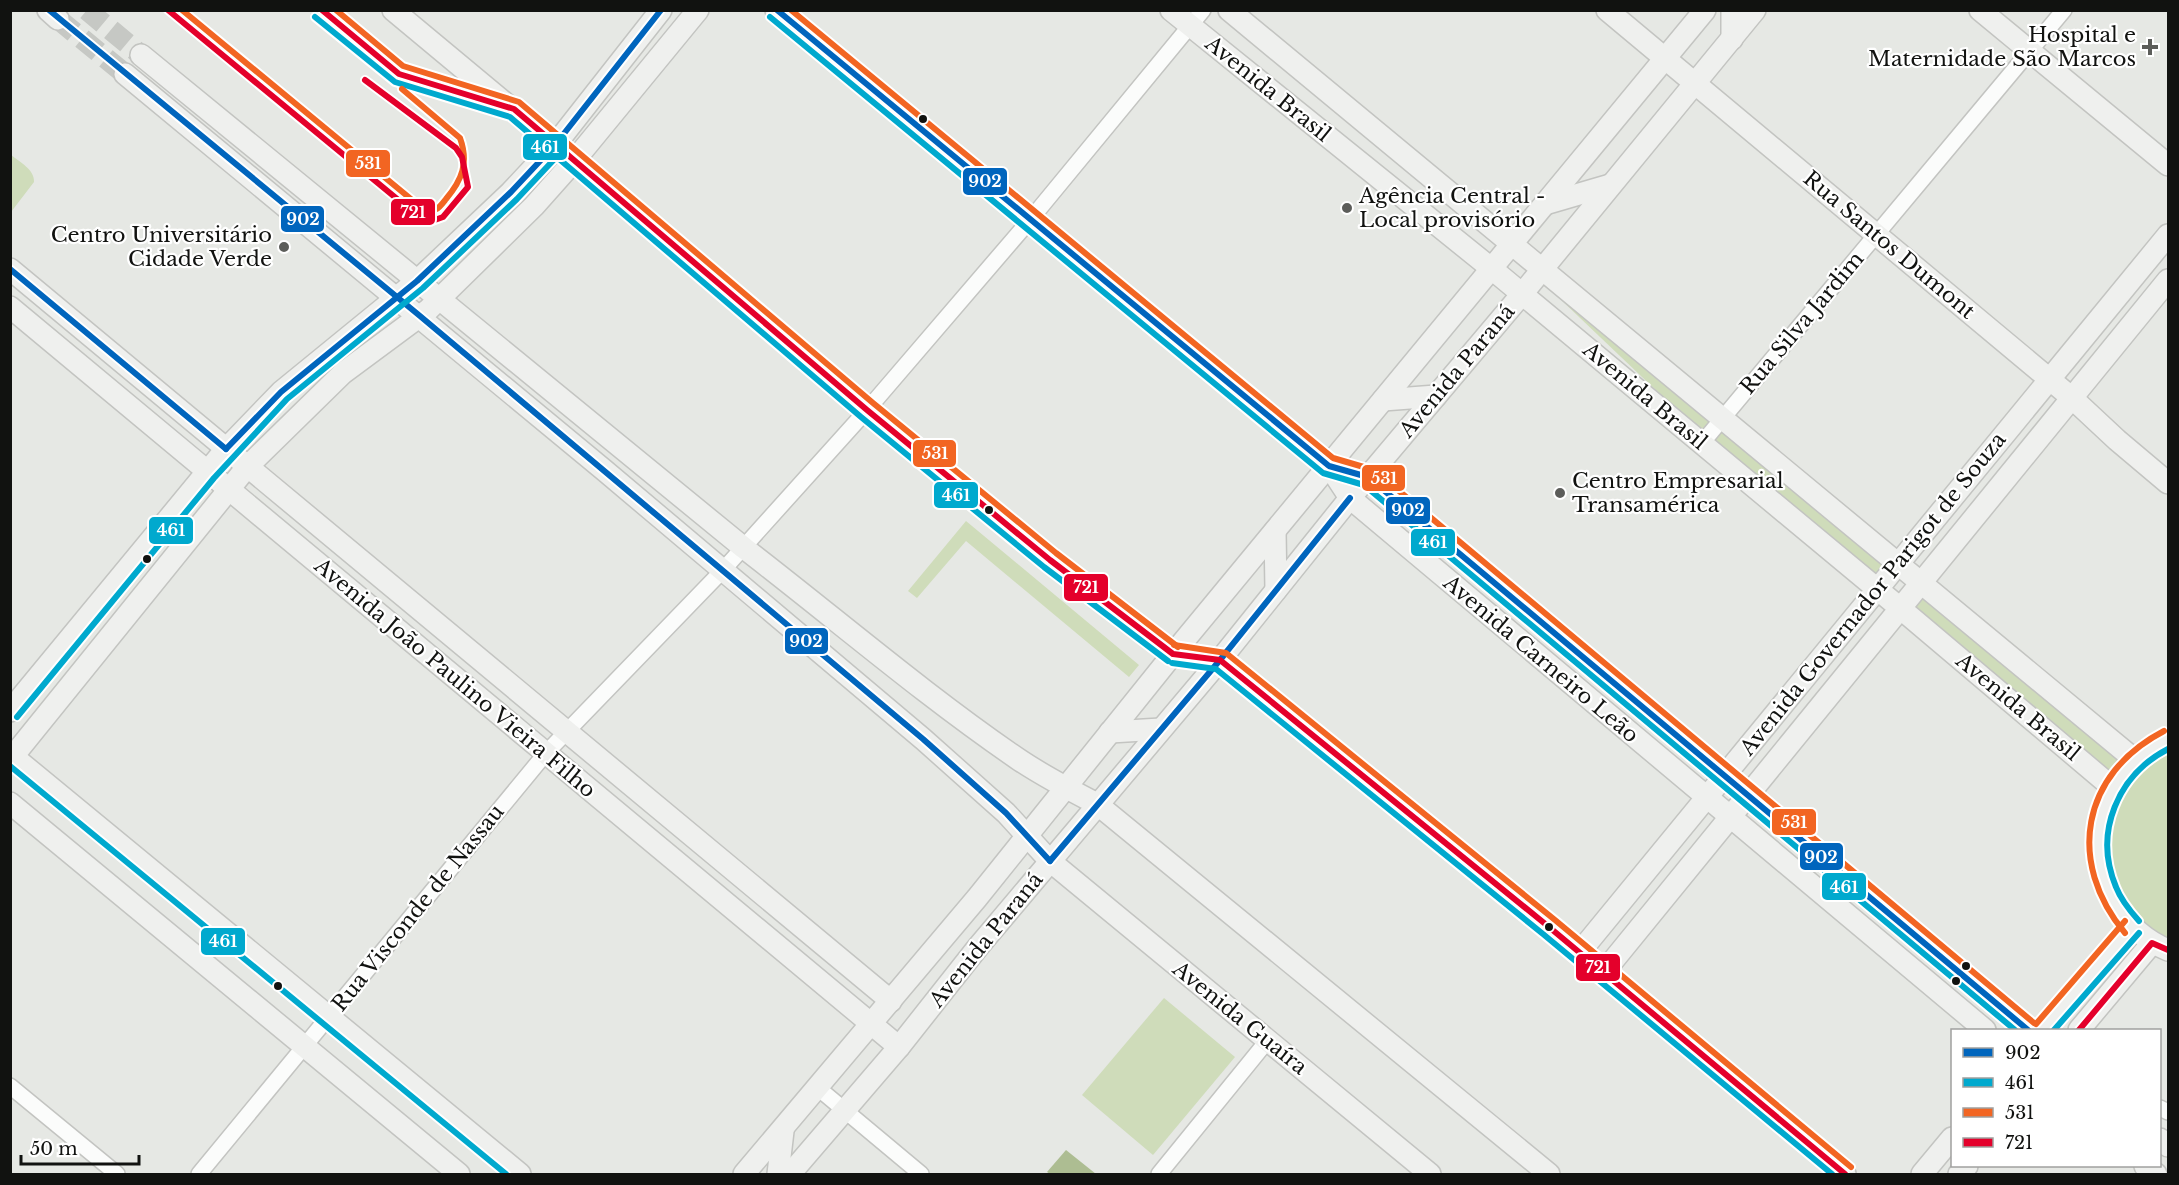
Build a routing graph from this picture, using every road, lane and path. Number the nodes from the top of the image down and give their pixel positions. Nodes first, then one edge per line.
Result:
1 (393, 10) edge
2 (661, 10) edge
3 (698, 10) edge
4 (776, 10) edge
5 (1171, 10) edge
6 (1229, 10) edge
7 (1607, 10) edge
8 (1705, 10) edge
9 (1731, 10) edge
10 (1755, 10) edge
11 (1980, 10) edge
12 (2064, 10) edge
13 (1196, 18) edge
14 (1732, 39) junction
15 (668, 46) junction
16 (2030, 52) junction
17 (141, 55) tunnel mouth
18 (1664, 58) junction
19 (613, 73) junction
20 (125, 74) tunnel mouth
21 (1695, 82) junction
22 (555, 145) junction
23 (574, 161) junction
24 (2169, 165) edge
25 (1610, 185) junction
26 (1545, 204) junction
27 (488, 215) junction
28 (1030, 220) junction
29 (1876, 235) junction
30 (2169, 235) edge
31 (1513, 244) junction
32 (478, 260) junction
33 (10, 268) edge
34 (1492, 269) junction
35 (1542, 269) junction
36 (2169, 280) edge
37 (417, 281) junction
38 (1522, 294) junction
39 (397, 298) junction
40 (438, 299) junction
41 (10, 307) edge
42 (420, 316) junction
43 (344, 374) junction
44 (2050, 380) junction
45 (281, 392) junction
46 (1436, 396) junction
47 (2072, 398) junction
48 (1383, 400) junction
49 (867, 410) junction
50 (1722, 418) junction
51 (1702, 443) junction
52 (226, 450) junction
53 (1329, 466) junction
54 (247, 467) junction
55 (207, 472) junction
56 (1368, 477) junction
57 (2169, 483) edge
58 (228, 490) junction
59 (1350, 498) junction
60 (1275, 531) junction
61 (744, 548) junction
62 (1898, 564) junction
63 (723, 570) junction
64 (1921, 583) junction
65 (1878, 589) junction
66 (1276, 590) junction
67 (1900, 608) junction
68 (1173, 654) junction
69 (1220, 660) junction
70 (10, 711) edge
71 (1161, 729) junction
72 (565, 731) junction
73 (1110, 732) junction
74 (2169, 739) edge
75 (546, 753) junction
76 (11, 756) edge
77 (2135, 760) junction
78 (1724, 775) junction
79 (1066, 788) junction
80 (2113, 788) junction
81 (1748, 795) junction
82 (1707, 797) junction
83 (10, 803) edge
84 (1097, 804) junction
85 (1731, 816) junction
86 (1028, 836) junction
87 (1050, 861) junction
88 (977, 898) junction
89 (1873, 900) junction
90 (1854, 921) junction
91 (2132, 927) junction
92 (978, 947) junction
93 (2160, 947) edge
94 (1579, 953) junction
95 (1603, 973) junction
96 (891, 1001) junction
97 (329, 1017) junction
98 (872, 1024) junction
99 (1984, 1029) edge
100 (2027, 1029) edge
101 (2044, 1029) edge
102 (2080, 1029) edge
103 (1268, 1040) junction
104 (304, 1046) junction
105 (899, 1047) junction
106 (10, 1086) edge
107 (818, 1088) junction
108 (846, 1111) junction
109 (783, 1131) junction
110 (1951, 1140) edge
111 (117, 1174) edge
112 (200, 1174) edge
113 (459, 1174) edge
114 (520, 1174) edge
115 (744, 1174) edge
116 (778, 1174) edge
117 (790, 1174) edge
118 (921, 1174) edge
119 (1159, 1174) edge
120 (1430, 1174) edge
121 (1549, 1174) edge
122 (1845, 1174) edge
123 (1922, 1174) edge

1 - 22 main road
2 - 19 main road
3 - 15 main road
4 - 28 main road
5 - 13 main road, Avenida Brasil
6 - 31 main road, Avenida Brasil
7 - 18 main road, Rua Santos Dumont
8 - 18 main road, Avenida Paraná
9 - 14 main road
10 - 14 main road, Avenida Paraná
11 - 16 main road
12 - 16 street, Rua Silva Jardim
13 - 28 street, Rua Visconde de Nassau
13 - 34 main road, Avenida Brasil
14 - 21 main road, Avenida Paraná
15 - 19 main road
15 - 23 main road
16 - 24 main road
16 - 29 street, Rua Silva Jardim
17 - 37 main road
18 - 21 main road, Rua Santos Dumont
18 - 26 main road, Avenida Paraná
19 - 22 main road
20 - 39 main road, Avenida Guaíra
21 - 25 main road, Avenida Paraná
21 - 29 main road, Rua Santos Dumont
22 - 23 main road
22 - 27 main road
23 - 32 main road
23 - 49 main road
25 - 26 main road
25 - 35 main road, Avenida Paraná
26 - 31 main road, Avenida Paraná
27 - 32 main road
27 - 37 main road
28 - 49 street, Rua Visconde de Nassau
28 - 53 main road
29 - 44 main road, Rua Santos Dumont
29 - 50 street, Rua Silva Jardim
30 - 44 main road, Avenida Governador Parigot de Souza
31 - 34 main road, Avenida Paraná
31 - 35 main road, Avenida Brasil
32 - 40 main road
33 - 52 main road, Avenida João Paulino Vieira Filho
34 - 38 main road, Avenida Brasil
34 - 48 main road, Avenida Paraná
35 - 38 main road, Avenida Paraná
35 - 50 main road, Avenida Brasil
36 - 47 main road, Avenida Governador Parigot de Souza
37 - 39 main road
37 - 40 main road
38 - 46 main road, Avenida Paraná
38 - 51 main road, Avenida Brasil
39 - 42 main road, Avenida Guaíra
39 - 45 main road
40 - 42 main road
40 - 61 main road
41 - 55 main road, Avenida João Paulino Vieira Filho
42 - 43 main road
42 - 63 main road, Avenida Guaíra
43 - 45 main road
43 - 54 main road
44 - 47 main road, Rua Santos Dumont
44 - 62 main road, Avenida Governador Parigot de Souza
45 - 52 main road
46 - 48 main road
46 - 56 main road, Avenida Paraná
47 - 57 main road, Rua Santos Dumont
47 - 64 main road, Avenida Governador Parigot de Souza
48 - 53 main road, Avenida Paraná
49 - 61 street, Rua Visconde de Nassau
49 - 68 main road
50 - 51 street, Rua Silva Jardim
50 - 62 main road, Avenida Brasil
51 - 65 main road, Avenida Brasil
52 - 54 main road, Avenida João Paulino Vieira Filho
52 - 55 main road
53 - 56 main road, Avenida Carneiro Leão
53 - 59 main road, Avenida Carneiro Leão
53 - 60 main road, Avenida Paraná
54 - 58 main road
54 - 72 main road, Avenida João Paulino Vieira Filho
55 - 58 main road, Avenida João Paulino Vieira Filho
55 - 70 main road
56 - 59 main road, Avenida Paraná
56 - 78 main road, Avenida Carneiro Leão
58 - 75 main road, Avenida João Paulino Vieira Filho
58 - 76 main road
59 - 66 main road, Avenida Paraná
59 - 82 main road, Avenida Carneiro Leão
60 - 66 main road
60 - 68 main road, Avenida Paraná
61 - 63 street, Rua Visconde de Nassau
61 - 79 main road
62 - 64 main road, Avenida Brasil
62 - 65 main road, Avenida Governador Parigot de Souza
63 - 72 street, Rua Visconde de Nassau
63 - 86 main road, Avenida Guaíra
64 - 67 main road, Avenida Governador Parigot de Souza
64 - 77 main road, Avenida Brasil
65 - 67 main road, Avenida Brasil
65 - 78 main road, Avenida Governador Parigot de Souza
66 - 69 main road, Avenida Paraná
67 - 80 main road, Avenida Brasil
67 - 81 main road, Avenida Governador Parigot de Souza
68 - 69 main road
68 - 73 main road, Avenida Paraná
69 - 71 main road, Avenida Paraná
69 - 94 main road
71 - 73 main road
71 - 84 main road, Avenida Paraná
72 - 75 street, Rua Visconde de Nassau
72 - 96 main road, Avenida João Paulino Vieira Filho
73 - 79 main road, Avenida Paraná
74 - 77 main road
75 - 97 street, Rua Visconde de Nassau
75 - 98 main road, Avenida João Paulino Vieira Filho
76 - 97 main road
77 - 80 main road
78 - 81 main road, Avenida Carneiro Leão
78 - 82 main road, Avenida Governador Parigot de Souza
79 - 84 main road
79 - 86 main road, Avenida Paraná
80 - 91 main road
81 - 85 main road, Avenida Governador Parigot de Souza
81 - 89 main road, Avenida Carneiro Leão
82 - 85 main road, Avenida Carneiro Leão
82 - 94 main road, Avenida Governador Parigot de Souza
83 - 104 main road
84 - 87 main road, Avenida Paraná
84 - 121 main road
85 - 90 main road, Avenida Carneiro Leão
85 - 95 main road, Avenida Governador Parigot de Souza
86 - 87 main road, Avenida Guaíra
86 - 88 main road, Avenida Paraná
87 - 92 main road, Avenida Paraná
87 - 103 main road, Avenida Guaíra
88 - 92 main road
88 - 96 main road, Avenida Paraná
89 - 90 main road
89 - 100 main road, Avenida Carneiro Leão
90 - 99 main road, Avenida Carneiro Leão
91 - 93 main road
91 - 101 main road
92 - 105 main road, Avenida Paraná
93 - 102 main road
94 - 95 main road
95 - 122 main road
96 - 98 main road, Avenida Paraná
97 - 104 street, Rua Visconde de Nassau
97 - 114 main road
98 - 105 main road, Avenida João Paulino Vieira Filho
98 - 107 main road, Avenida Paraná
103 - 119 street
103 - 120 main road, Avenida Guaíra
104 - 112 street, Rua Visconde de Nassau
104 - 113 main road
105 - 108 main road, Avenida Paraná
106 - 111 street
107 - 108 street
107 - 109 main road, Avenida Paraná
108 - 117 main road, Avenida Paraná
108 - 118 street
109 - 115 main road, Avenida Paraná
109 - 116 main road
110 - 123 main road

